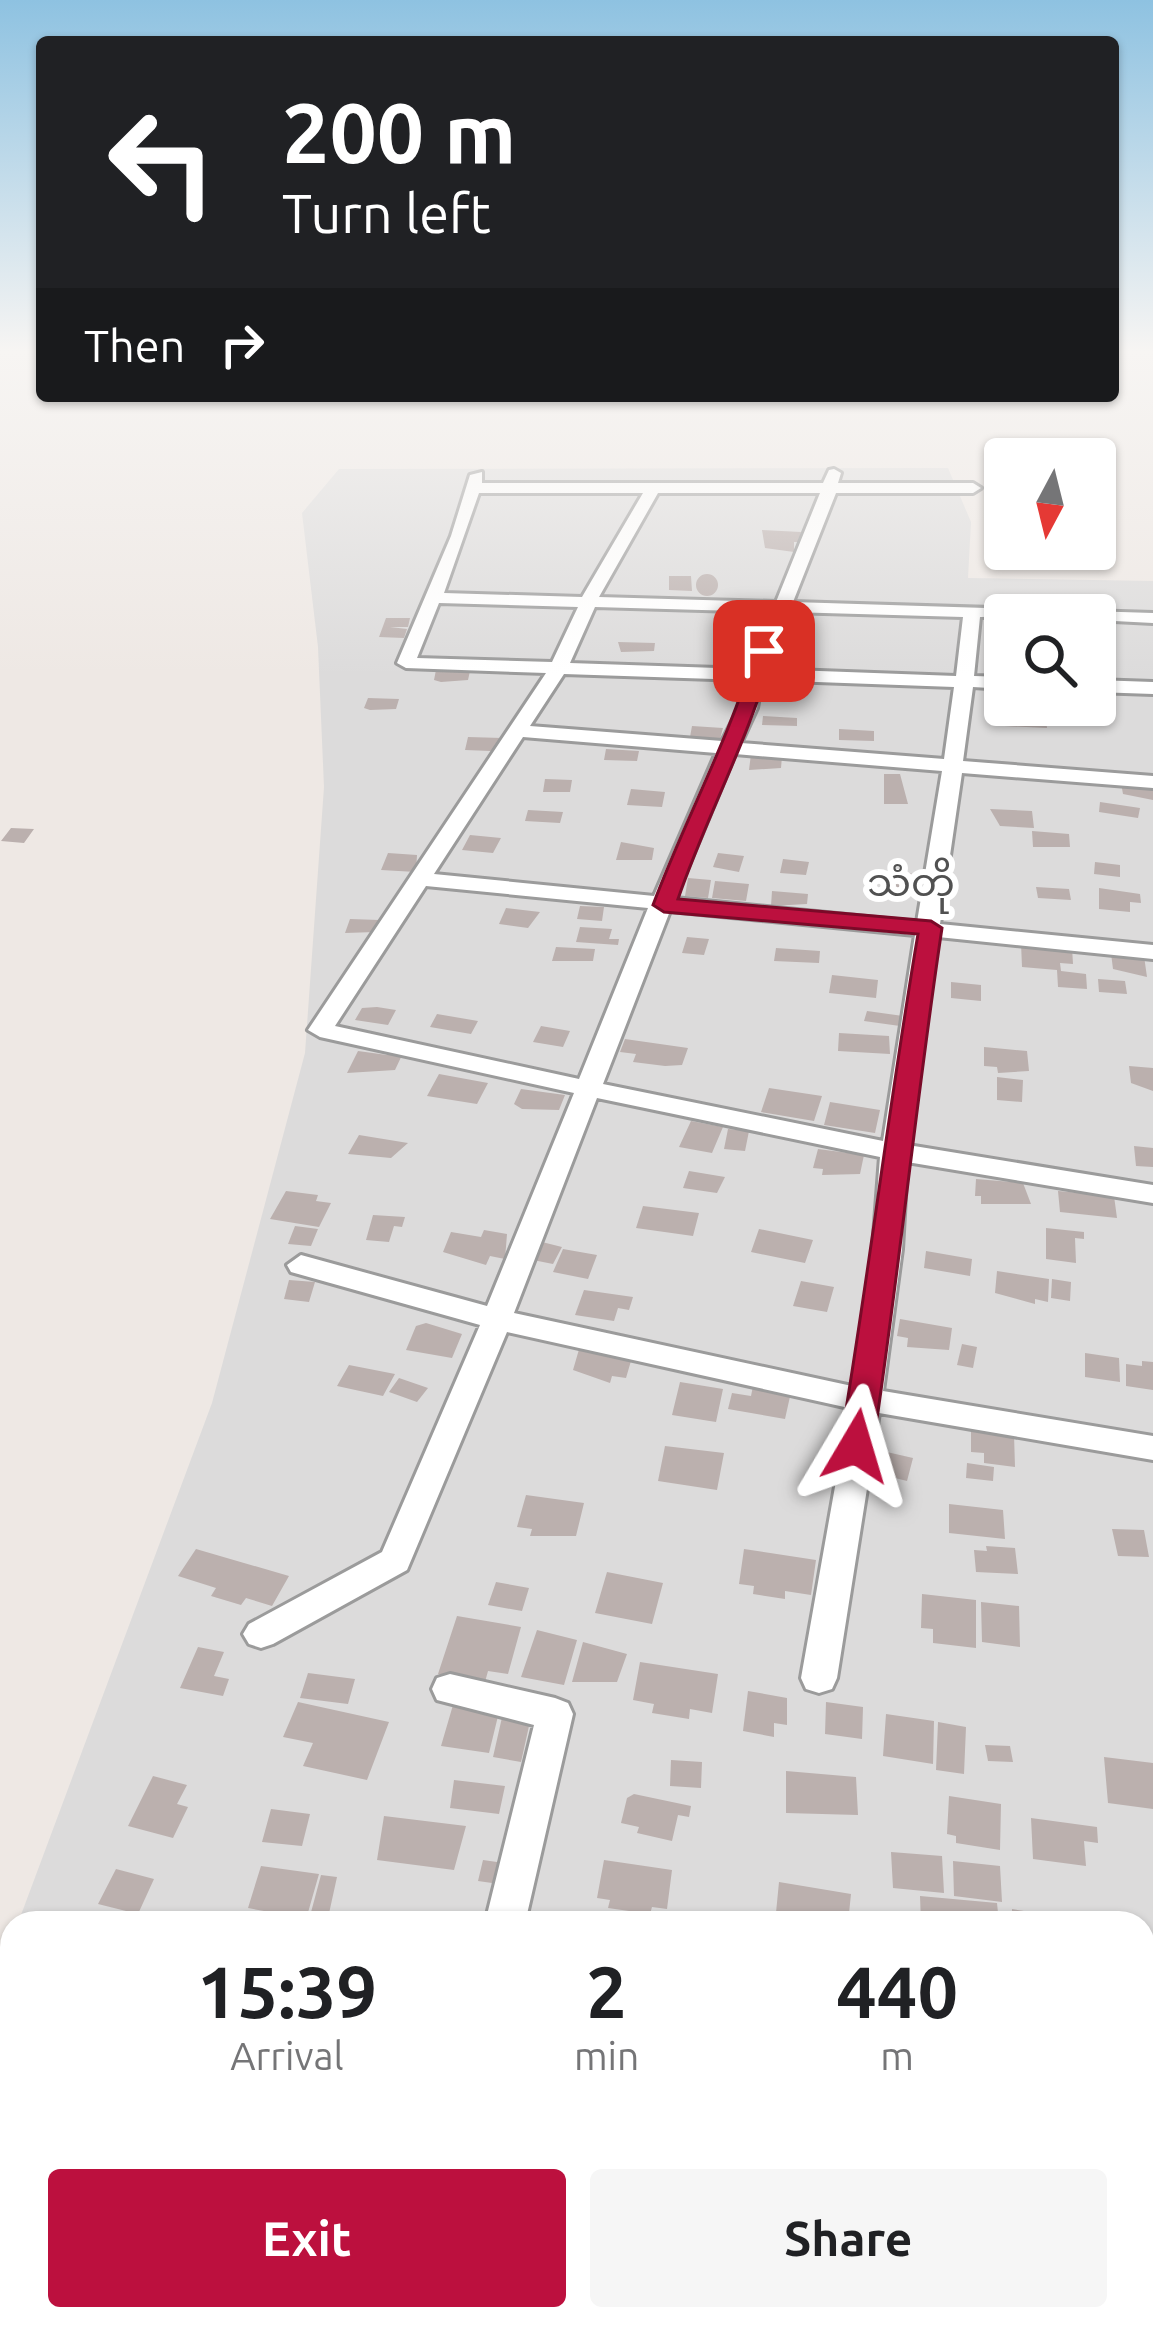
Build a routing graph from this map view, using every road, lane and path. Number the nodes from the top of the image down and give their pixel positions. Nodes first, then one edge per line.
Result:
1 (832, 480) junction
2 (654, 487) junction
3 (974, 488) dead end
4 (433, 598) junction
5 (589, 601) junction
6 (784, 607) junction
7 (972, 611) junction
8 (984, 611) edge
9 (1116, 616) edge
10 (1153, 618) edge
11 (559, 668) junction
12 (754, 673) junction
13 (965, 682) junction
14 (984, 682) edge
15 (1116, 687) edge
16 (1153, 688) edge
17 (519, 731) junction
18 (727, 746) junction
19 (951, 763) junction
20 (1153, 782) edge
21 (420, 879) junction
22 (664, 905) junction
23 (931, 928) junction
24 (1153, 952) edge
25 (587, 1088) junction
26 (894, 1153) junction
27 (1153, 1194) edge
28 (301, 1265) dead end
29 (496, 1323) junction
30 (862, 1400) junction
31 (1153, 1448) edge
32 (261, 1634) dead end
33 (819, 1678) dead end
34 (450, 1689) dead end
35 (508, 1911) edge

1 - 2 street
1 - 3 street
1 - 6 street
2 - 4 street
2 - 5 street
4 - 5 street
4 - 11 street
5 - 6 street
5 - 11 street
6 - 7 street
6 - 12 street
7 - 8 street
7 - 13 street
9 - 10 street
11 - 12 street
11 - 17 street
12 - 13 street
12 - 18 street
13 - 14 street
13 - 19 street
15 - 16 street
17 - 18 street
17 - 21 street
18 - 19 street
18 - 22 street
19 - 20 street
19 - 23 street
21 - 22 street
21 - 25 street
22 - 23 street
22 - 25 street
23 - 24 street
23 - 26 street
25 - 26 street
25 - 29 street
26 - 27 street
26 - 30 street
28 - 29 street
29 - 30 street
29 - 32 street
30 - 31 street
30 - 33 street
34 - 35 street

